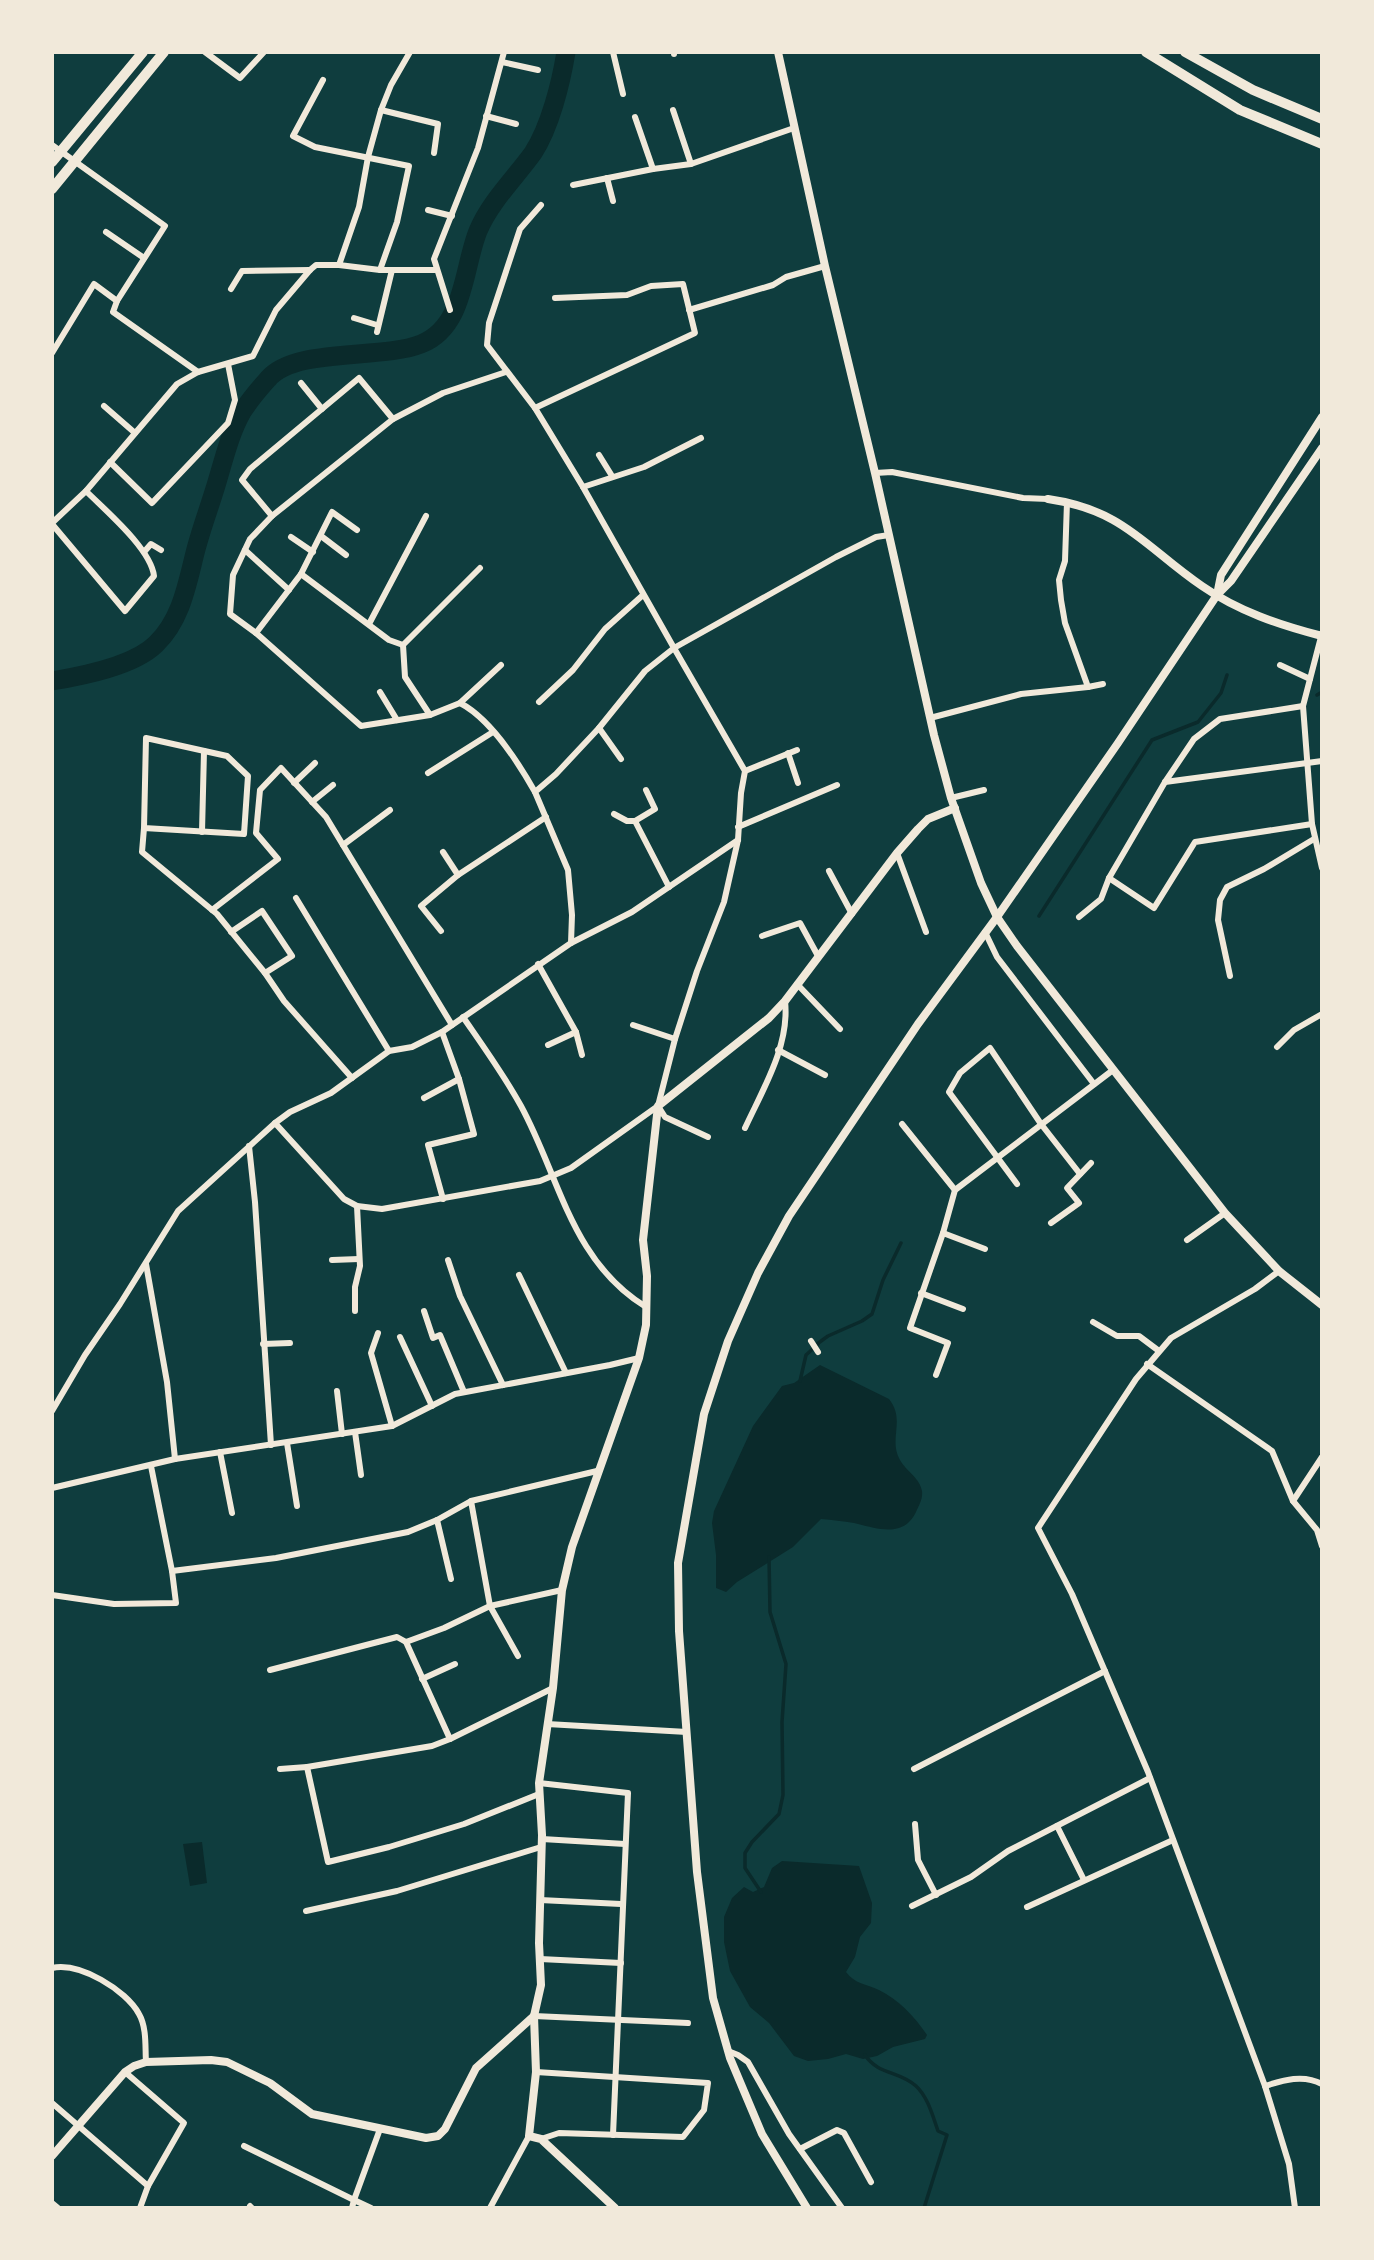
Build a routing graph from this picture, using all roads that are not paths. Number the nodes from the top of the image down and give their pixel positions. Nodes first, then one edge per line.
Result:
1 (143, 52) edge
2 (164, 52) edge
3 (205, 52) edge
4 (264, 52) edge
5 (613, 52) edge
6 (778, 52) edge
7 (1146, 52) edge
8 (1185, 52) edge
9 (406, 54) edge
10 (502, 55) edge
11 (538, 70) dead end
12 (323, 80) dead end
13 (623, 94) dead end
14 (381, 110) junction
15 (673, 110) dead end
16 (486, 116) junction
17 (635, 117) dead end
18 (1321, 120) edge
19 (516, 124) dead end
20 (794, 128) junction
21 (1321, 144) edge
22 (57, 148) edge
23 (434, 153) dead end
24 (368, 157) junction
25 (77, 161) junction
26 (52, 162) edge
27 (691, 164) junction
28 (653, 169) junction
29 (607, 178) junction
30 (573, 185) dead end
31 (52, 189) edge
32 (613, 201) dead end
33 (541, 205) dead end
34 (428, 210) dead end
35 (452, 216) junction
36 (106, 232) dead end
37 (144, 258) junction
38 (339, 265) junction
39 (825, 266) junction
40 (310, 270) junction
41 (380, 270) junction
42 (392, 270) junction
43 (437, 270) junction
44 (231, 289) dead end
45 (555, 298) dead end
46 (117, 301) junction
47 (450, 310) dead end
48 (689, 310) junction
49 (354, 318) dead end
50 (52, 353) edge
51 (228, 364) junction
52 (198, 372) junction
53 (506, 372) junction
54 (301, 383) dead end
55 (104, 406) dead end
56 (535, 408) junction
57 (321, 409) junction
58 (1321, 417) edge
59 (393, 419) junction
60 (135, 433) junction
61 (701, 438) dead end
62 (1321, 448) edge
63 (599, 455) dead end
64 (110, 462) junction
65 (875, 473) junction
66 (612, 476) junction
67 (583, 487) junction
68 (86, 491) junction
69 (1048, 499) joint
70 (1067, 502) junction
71 (272, 516) junction
72 (426, 516) dead end
73 (52, 523) edge
74 (357, 530) dead end
75 (889, 535) junction
76 (321, 536) junction
77 (291, 537) dead end
78 (161, 550) dead end
79 (245, 550) junction
80 (144, 552) junction
81 (313, 552) junction
82 (346, 555) dead end
83 (480, 568) dead end
84 (301, 574) junction
85 (289, 590) junction
86 (643, 595) junction
87 (1217, 595) junction
88 (369, 624) junction
89 (256, 633) junction
90 (1321, 635) edge
91 (403, 645) junction
92 (674, 648) junction
93 (501, 665) dead end
94 (1280, 665) dead end
95 (1310, 679) junction
96 (1103, 684) dead end
97 (1088, 687) junction
98 (380, 692) dead end
99 (539, 702) dead end
100 (460, 703) junction
101 (1303, 706) junction
102 (430, 715) junction
103 (930, 718) junction
104 (397, 720) junction
105 (599, 728) junction
106 (493, 732) junction
107 (797, 750) dead end
108 (204, 751) junction
109 (788, 753) junction
110 (621, 760) dead end
111 (1308, 761) junction
112 (1321, 761) edge
113 (314, 762) dead end
114 (745, 771) junction
115 (428, 773) dead end
116 (1165, 782) junction
117 (294, 783) junction
118 (799, 783) dead end
119 (333, 785) dead end
120 (837, 785) dead end
121 (646, 790) dead end
122 (984, 790) dead end
123 (535, 792) junction
124 (951, 798) junction
125 (312, 802) junction
126 (955, 808) junction
127 (390, 810) dead end
128 (614, 814) dead end
129 (546, 817) junction
130 (635, 821) junction
131 (1312, 824) junction
132 (738, 827) junction
133 (144, 828) junction
134 (202, 832) junction
135 (1314, 839) junction
136 (738, 840) junction
137 (343, 845) junction
138 (443, 852) dead end
139 (898, 853) junction
140 (1321, 865) edge
141 (829, 871) dead end
142 (458, 875) junction
143 (1109, 878) junction
144 (669, 887) junction
145 (296, 898) dead end
146 (212, 910) junction
147 (852, 914) junction
148 (997, 917) junction
149 (1079, 917) dead end
150 (441, 931) dead end
151 (232, 932) junction
152 (926, 932) dead end
153 (985, 932) junction
154 (762, 936) dead end
155 (571, 943) junction
156 (818, 956) junction
157 (538, 964) junction
158 (265, 973) junction
159 (1230, 976) dead end
160 (797, 984) junction
161 (785, 1001) junction
162 (1321, 1014) edge
163 (463, 1017) junction
164 (452, 1025) junction
165 (633, 1026) dead end
166 (840, 1029) dead end
167 (442, 1032) junction
168 (576, 1032) junction
169 (675, 1039) junction
170 (548, 1045) dead end
171 (1277, 1047) dead end
172 (778, 1050) junction
173 (389, 1051) junction
174 (582, 1055) dead end
175 (1113, 1070) junction
176 (825, 1074) dead end
177 (352, 1078) junction
178 (459, 1079) junction
179 (1094, 1084) junction
180 (424, 1098) dead end
181 (658, 1106) junction
182 (275, 1123) junction
183 (902, 1124) dead end
184 (1041, 1124) junction
185 (746, 1128) dead end
186 (708, 1137) dead end
187 (249, 1146) junction
188 (999, 1158) junction
189 (1091, 1163) dead end
190 (1080, 1174) junction
191 (553, 1177) junction
192 (1017, 1184) dead end
193 (955, 1190) junction
194 (443, 1199) junction
195 (357, 1206) junction
196 (1225, 1213) junction
197 (1051, 1223) dead end
198 (943, 1233) junction
199 (1187, 1240) dead end
200 (985, 1249) dead end
201 (359, 1259) junction
202 (332, 1260) dead end
203 (448, 1260) dead end
204 (146, 1264) junction
205 (1279, 1271) junction
206 (520, 1275) dead end
207 (922, 1293) junction
208 (1321, 1305) edge
209 (646, 1307) junction
210 (963, 1310) dead end
211 (355, 1311) dead end
212 (424, 1311) dead end
213 (1093, 1322) dead end
214 (378, 1333) dead end
215 (400, 1337) dead end
216 (811, 1341) dead end
217 (290, 1343) dead end
218 (263, 1345) junction
219 (1159, 1351) junction
220 (818, 1352) dead end
221 (639, 1357) junction
222 (1147, 1364) junction
223 (566, 1373) junction
224 (936, 1375) dead end
225 (503, 1385) junction
226 (337, 1391) dead end
227 (464, 1392) junction
228 (432, 1406) junction
229 (52, 1410) edge
230 (392, 1426) junction
231 (355, 1432) junction
232 (342, 1434) junction
233 (287, 1443) junction
234 (271, 1445) junction
235 (220, 1452) junction
236 (1321, 1457) edge
237 (176, 1459) junction
238 (151, 1466) junction
239 (597, 1471) junction
240 (361, 1475) dead end
241 (52, 1488) edge
242 (1293, 1500) junction
243 (471, 1501) junction
244 (297, 1506) dead end
245 (232, 1513) dead end
246 (437, 1520) junction
247 (1321, 1546) edge
248 (172, 1571) junction
249 (451, 1579) dead end
250 (562, 1590) junction
251 (52, 1595) edge
252 (491, 1606) junction
253 (406, 1642) junction
254 (518, 1656) dead end
255 (455, 1664) dead end
256 (270, 1670) dead end
257 (1105, 1671) junction
258 (422, 1679) junction
259 (553, 1688) junction
260 (547, 1724) junction
261 (687, 1732) junction
262 (450, 1740) junction
263 (307, 1767) junction
264 (280, 1769) dead end
265 (914, 1769) dead end
266 (1150, 1778) junction
267 (540, 1783) junction
268 (539, 1794) junction
269 (915, 1824) dead end
270 (1057, 1826) junction
271 (1173, 1840) junction
272 (542, 1843) junction
273 (625, 1844) junction
274 (1084, 1881) junction
275 (936, 1895) junction
276 (540, 1900) junction
277 (621, 1904) junction
278 (912, 1906) dead end
279 (1027, 1907) dead end
280 (306, 1911) dead end
281 (540, 1959) junction
282 (621, 1963) junction
283 (52, 1968) edge
284 (534, 2016) junction
285 (617, 2020) junction
286 (688, 2023) dead end
287 (728, 2051) junction
288 (146, 2062) junction
289 (125, 2072) junction
290 (536, 2072) junction
291 (615, 2076) junction
292 (1321, 2084) edge
293 (1265, 2087) junction
294 (52, 2104) edge
295 (79, 2125) junction
296 (380, 2129) junction
297 (613, 2134) junction
298 (529, 2136) junction
299 (541, 2139) junction
300 (244, 2146) dead end
301 (800, 2149) junction
302 (54, 2153) edge
303 (871, 2182) dead end
304 (148, 2186) junction
305 (52, 2203) edge
306 (353, 2204) edge
307 (58, 2207) edge
308 (140, 2207) edge
309 (371, 2207) edge
310 (490, 2207) edge
311 (615, 2207) edge
312 (807, 2207) edge
313 (842, 2207) edge
314 (1294, 2207) edge

1 - 22 main road
2 - 25 main road
3 - 4 street
5 - 13 street
6 - 20 street
7 - 21 main road
8 - 18 main road
9 - 14 street
10 - 11 street
10 - 16 street
12 - 24 street
14 - 23 street
14 - 24 street
15 - 27 street
16 - 19 street
16 - 35 street
17 - 28 street
20 - 27 street
20 - 39 street
22 - 25 street
22 - 26 main road
24 - 38 street
24 - 41 street
25 - 31 main road
25 - 37 street
27 - 28 street
28 - 29 street
29 - 30 street
29 - 32 street
33 - 53 street
34 - 35 street
35 - 43 street
36 - 37 street
37 - 46 street
38 - 40 street
38 - 41 street
39 - 48 street
39 - 65 street
40 - 44 street
40 - 51 street
41 - 42 street
42 - 43 street
42 - 49 street
43 - 47 street
45 - 48 street
46 - 50 street
46 - 52 street
48 - 56 street
51 - 52 street
51 - 64 street
52 - 60 street
53 - 56 street
53 - 59 street
54 - 57 street
55 - 60 street
56 - 67 street
57 - 59 street
57 - 71 street
58 - 87 street
59 - 71 street
60 - 64 street
61 - 66 street
62 - 87 street
63 - 66 street
64 - 68 street
65 - 69 street
65 - 75 street
66 - 67 street
67 - 86 street
68 - 73 street
68 - 80 street
69 - 70 street
70 - 87 street
70 - 97 street
71 - 79 street
72 - 88 street
73 - 80 street
74 - 76 street
75 - 92 street
75 - 103 street
76 - 81 street
76 - 82 street
77 - 81 street
78 - 80 street
79 - 85 street
79 - 89 street
81 - 84 street
83 - 91 street
84 - 85 street
84 - 88 street
85 - 89 street
86 - 92 street
86 - 99 street
87 - 90 street
87 - 148 street
88 - 91 street
89 - 104 street
90 - 95 street
91 - 102 street
92 - 105 street
92 - 114 street
93 - 100 street
94 - 95 street
95 - 101 street
96 - 97 street
97 - 103 street
98 - 104 street
100 - 102 street
100 - 106 street
101 - 111 street
101 - 116 street
102 - 104 street
103 - 124 street
105 - 110 street
105 - 123 street
106 - 115 street
106 - 123 street
107 - 109 street
108 - 133 street
108 - 134 street
108 - 134 street
109 - 114 street
109 - 118 street
111 - 112 street
111 - 116 street
111 - 131 street
113 - 117 street
114 - 132 street
116 - 143 street
117 - 125 street
117 - 146 street
119 - 125 street
120 - 132 street
121 - 130 street
122 - 124 street
123 - 129 street
124 - 126 street
125 - 137 street
126 - 139 street
126 - 148 street
127 - 137 street
128 - 130 street
129 - 142 street
129 - 155 street
130 - 144 street
131 - 135 street
131 - 143 street
132 - 136 street
133 - 134 street
133 - 146 street
135 - 140 street
135 - 159 street
136 - 144 street
136 - 169 street
137 - 164 street
138 - 142 street
139 - 147 street
139 - 152 street
141 - 147 street
142 - 150 street
143 - 149 street
144 - 155 street
145 - 173 street
146 - 151 street
147 - 156 street
148 - 153 street
148 - 175 street
151 - 158 street
151 - 158 street
153 - 179 street
153 - 261 street
154 - 156 street
155 - 157 street
156 - 160 street
157 - 163 street
157 - 168 street
158 - 177 street
160 - 161 street
160 - 166 street
161 - 172 street
161 - 181 street
162 - 171 street
163 - 164 street
163 - 191 street
164 - 167 street
165 - 169 street
167 - 173 street
167 - 178 street
168 - 170 street
168 - 174 street
169 - 181 street
172 - 176 street
172 - 185 street
173 - 177 street
175 - 179 street
175 - 196 street
177 - 182 street
178 - 180 street
178 - 194 street
179 - 184 street
181 - 186 street
181 - 191 street
181 - 209 street
182 - 187 street
182 - 195 street
183 - 193 street
184 - 188 street
184 - 188 street
184 - 190 street
187 - 204 street
187 - 218 street
188 - 192 street
188 - 193 street
189 - 190 street
190 - 197 street
191 - 194 street
191 - 209 street
193 - 198 street
194 - 195 street
195 - 201 street
196 - 199 street
196 - 205 street
198 - 200 street
198 - 207 street
201 - 202 street
201 - 211 street
203 - 225 street
204 - 229 street
204 - 237 street
205 - 208 street
205 - 219 street
206 - 223 street
207 - 210 street
207 - 224 street
209 - 221 street
212 - 227 street
213 - 219 street
214 - 230 street
215 - 228 street
216 - 220 street
217 - 218 street
218 - 234 street
219 - 222 street
221 - 223 street
221 - 239 street
222 - 242 street
222 - 257 street
223 - 225 street
225 - 227 street
226 - 232 street
227 - 228 street
228 - 230 street
230 - 231 street
231 - 232 street
231 - 240 street
232 - 233 street
233 - 234 street
233 - 244 street
234 - 235 street
235 - 237 street
235 - 245 street
236 - 242 street
237 - 238 street
238 - 241 street
238 - 248 street
239 - 243 street
239 - 250 street
242 - 247 street
243 - 246 street
243 - 252 street
246 - 248 street
246 - 249 street
248 - 251 street
250 - 252 street
250 - 259 street
252 - 253 street
252 - 254 street
253 - 256 street
253 - 258 street
255 - 258 street
257 - 265 street
257 - 266 street
258 - 262 street
259 - 260 street
259 - 262 street
260 - 261 street
260 - 267 street
261 - 287 street
262 - 263 street
263 - 264 street
263 - 268 street
266 - 270 street
266 - 271 street
267 - 268 street
267 - 273 street
268 - 272 street
269 - 275 street
270 - 274 street
270 - 275 street
271 - 274 street
271 - 293 street
272 - 273 street
272 - 276 street
272 - 280 street
273 - 277 street
274 - 279 street
275 - 278 street
276 - 277 street
276 - 281 street
277 - 282 street
281 - 282 street
281 - 284 street
282 - 285 street
283 - 288 street
284 - 285 street
284 - 290 street
284 - 296 street
285 - 286 street
285 - 291 street
287 - 301 street
287 - 312 street
288 - 289 street
288 - 296 street
289 - 295 street
289 - 304 street
290 - 291 street
290 - 298 street
291 - 297 street
291 - 297 street
292 - 293 street
293 - 314 street
294 - 295 street
295 - 302 street
295 - 304 street
296 - 306 street
297 - 299 street
298 - 299 street
298 - 310 street
299 - 311 street
300 - 306 street
301 - 303 street
301 - 313 street
304 - 308 street
305 - 307 street
306 - 309 street

